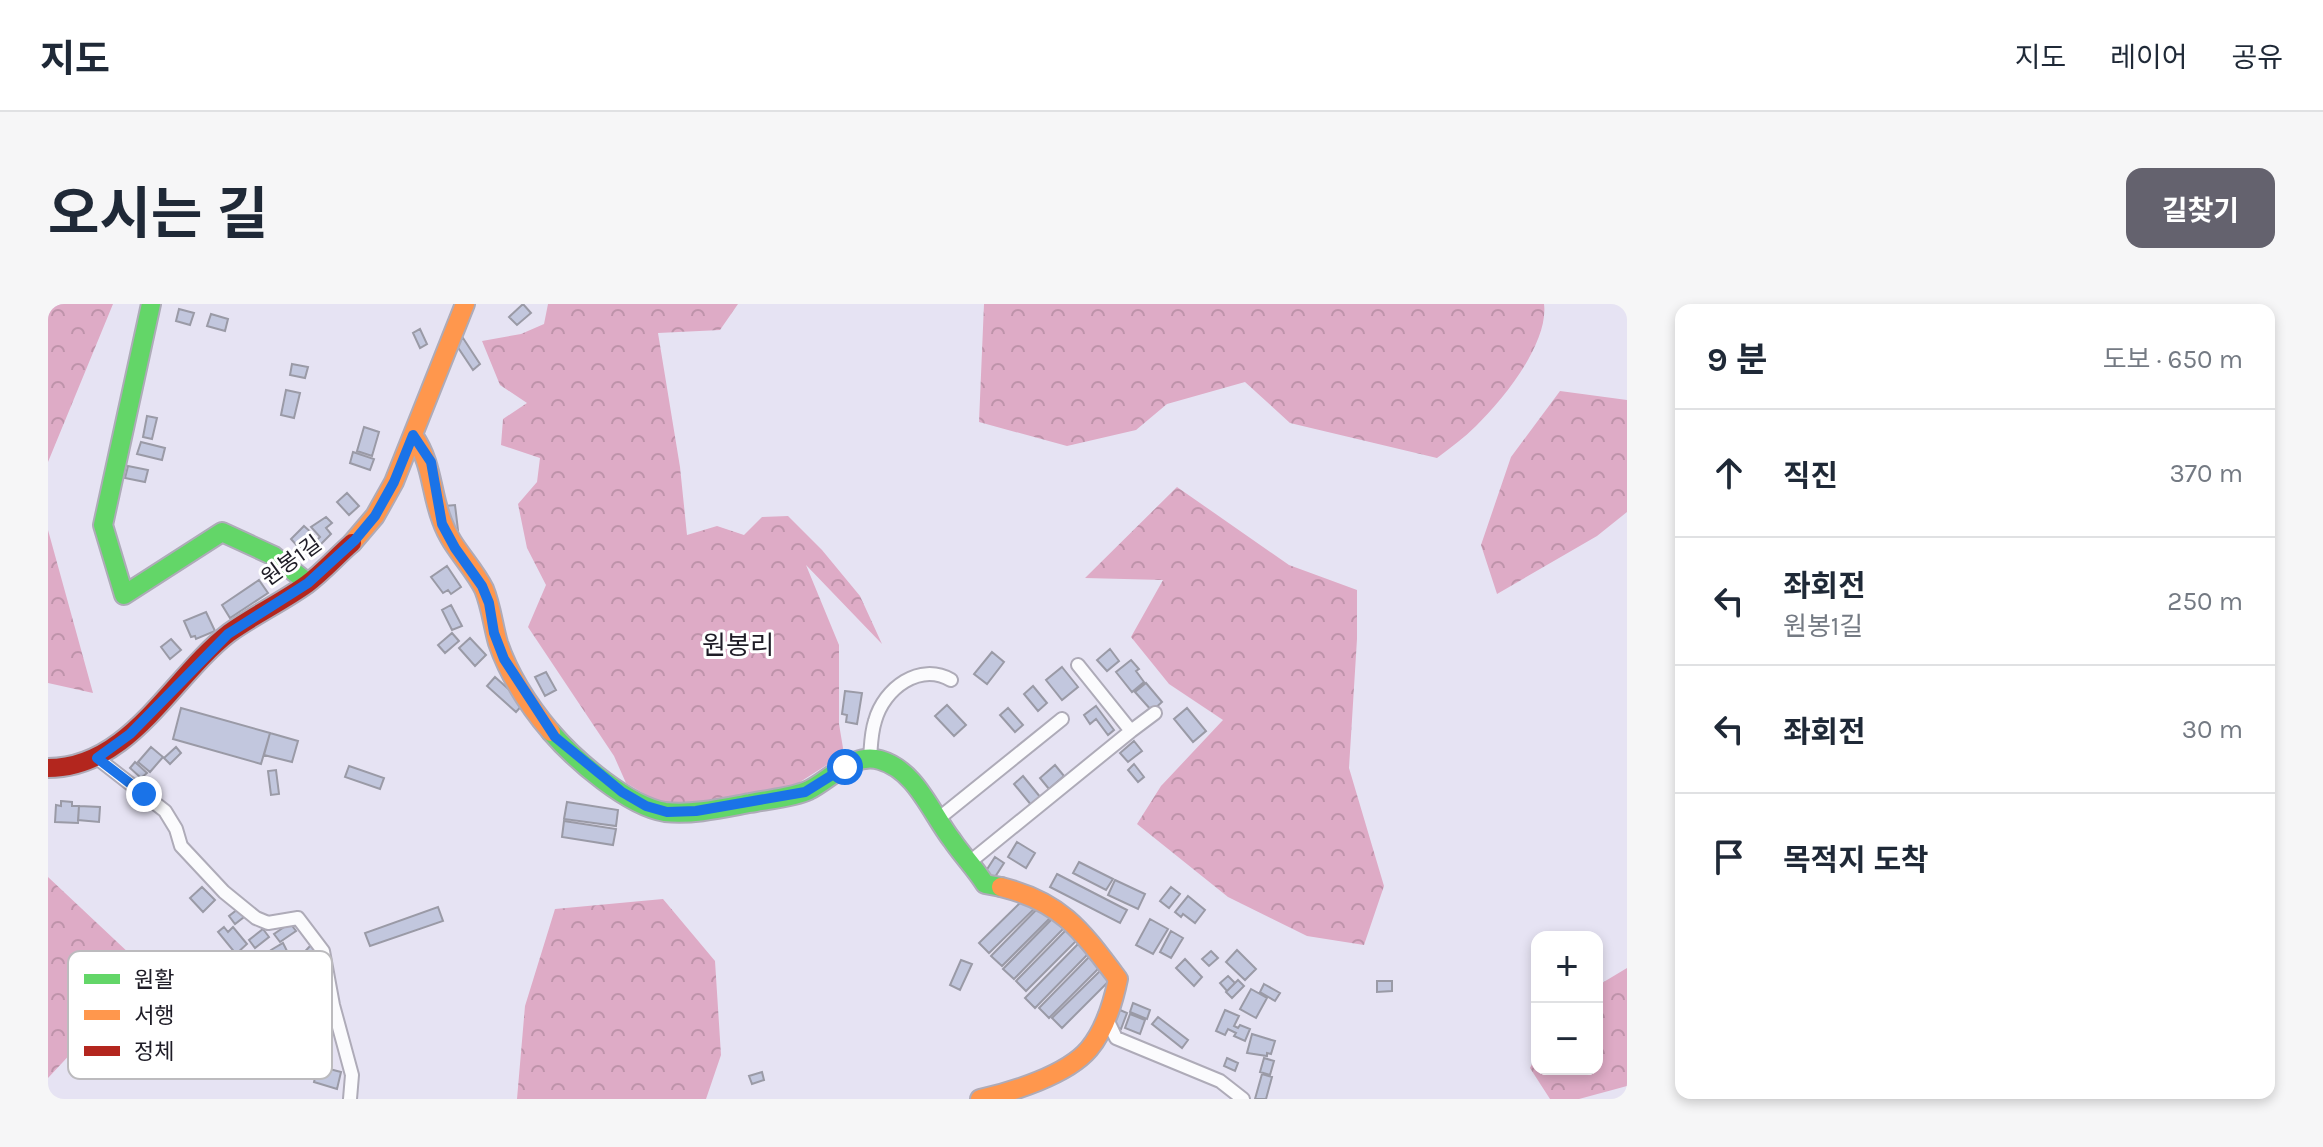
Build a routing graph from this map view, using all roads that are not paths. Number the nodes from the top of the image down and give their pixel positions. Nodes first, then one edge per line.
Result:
1 (151, 304) edge
2 (465, 304) edge
3 (413, 435) junction
4 (308, 583) junction
5 (1078, 665) dead end
6 (951, 680) dead end
7 (1155, 713) dead end
8 (1062, 719) dead end
9 (1131, 731) junction
10 (97, 758) junction
11 (870, 758) junction
12 (48, 768) edge
13 (938, 819) junction
14 (971, 861) junction
15 (323, 951) edge
16 (332, 1000) edge
17 (1105, 1015) junction
18 (350, 1099) edge
19 (980, 1099) edge
20 (1243, 1099) edge

1 - 4 street
2 - 3 street, 원봉1길
3 - 4 street, 원봉1길
3 - 11 street
4 - 10 street, 원봉1길
5 - 9 street
6 - 11 street
7 - 9 street
8 - 13 street
9 - 14 street
10 - 12 street, 원봉1길
10 - 15 street
11 - 13 street
13 - 14 street
14 - 17 street
16 - 18 street
17 - 19 street
17 - 20 street

